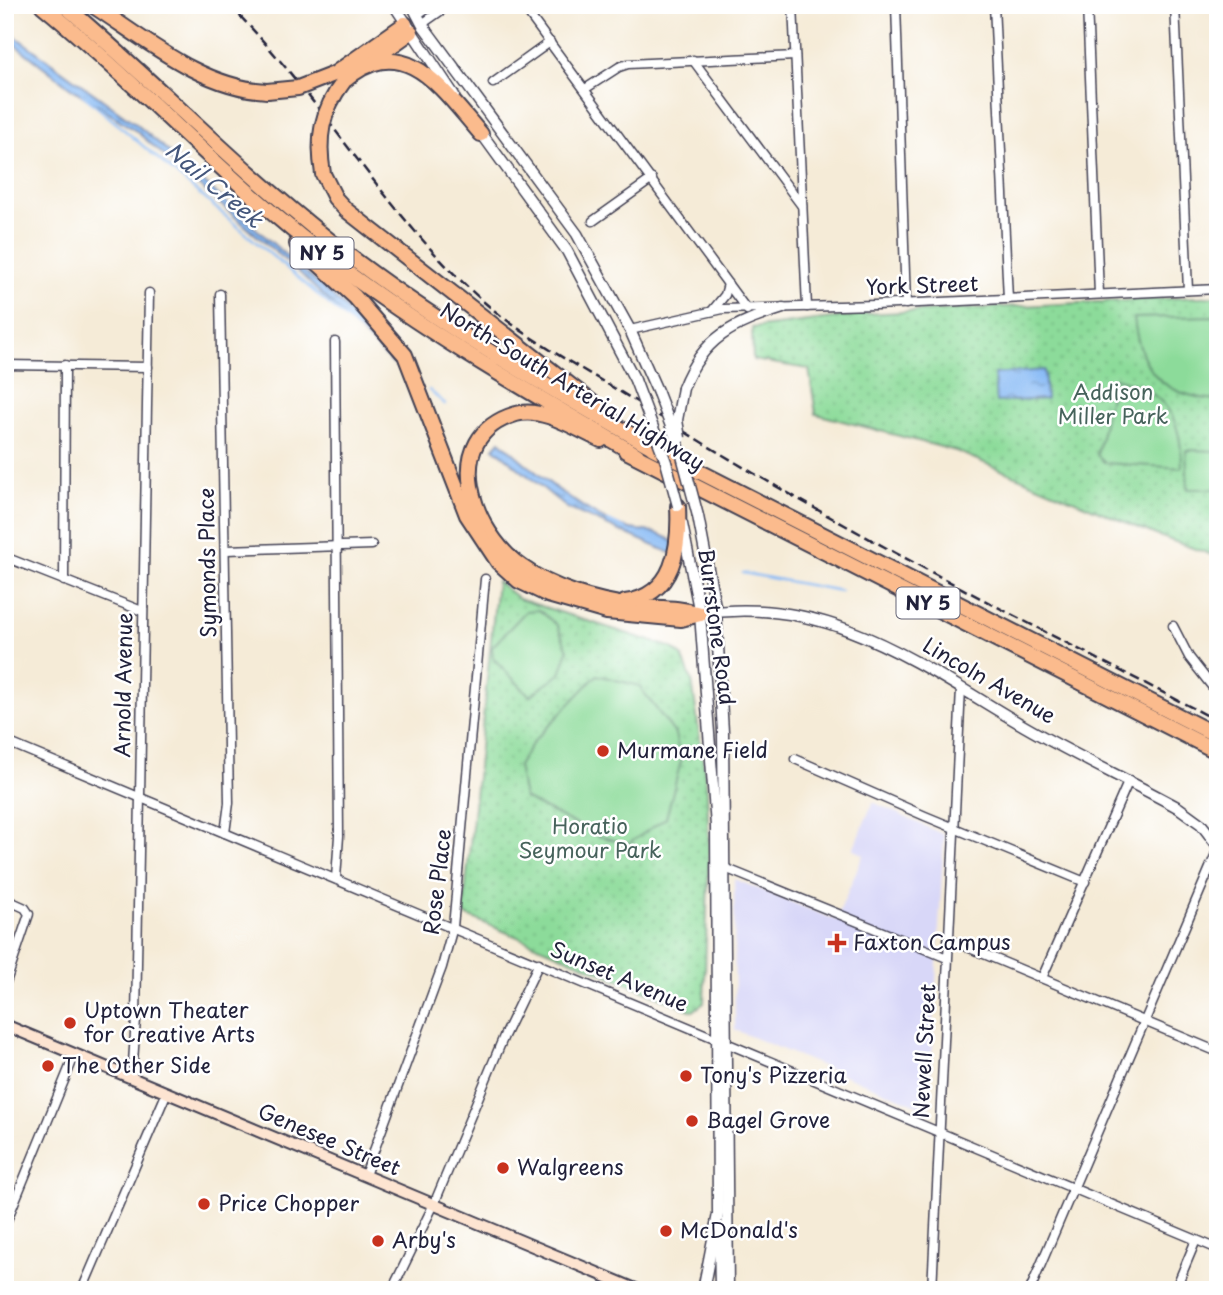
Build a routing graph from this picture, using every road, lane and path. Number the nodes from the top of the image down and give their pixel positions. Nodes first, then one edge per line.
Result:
1 (42, 5) edge
2 (64, 5) edge
3 (92, 5) edge
4 (394, 5) edge
5 (431, 5) edge
6 (449, 5) edge
7 (522, 5) edge
8 (793, 5) edge
9 (896, 5) edge
10 (994, 5) edge
11 (1087, 5) edge
12 (1175, 5) edge
13 (413, 20) edge
14 (550, 42) junction
15 (795, 56) junction
16 (693, 60) junction
17 (365, 65) junction
18 (339, 78) junction
19 (493, 83) dead end
20 (585, 89) junction
21 (481, 134) junction
22 (652, 179) junction
23 (249, 192) junction
24 (802, 206) junction
25 (593, 221) dead end
26 (728, 284) junction
27 (1218, 289) edge
28 (1188, 290) junction
29 (149, 293) dead end
30 (220, 294) dead end
31 (1099, 294) junction
32 (1008, 299) junction
33 (906, 304) junction
34 (807, 307) junction
35 (746, 308) junction
36 (783, 308) junction
37 (712, 311) junction
38 (752, 318) junction
39 (630, 330) junction
40 (335, 342) dead end
41 (5, 365) edge
42 (65, 365) junction
43 (148, 367) junction
44 (653, 448) junction
45 (681, 452) junction
46 (637, 455) junction
47 (678, 506) junction
48 (372, 545) dead end
49 (336, 546) junction
50 (226, 550) junction
51 (5, 557) edge
52 (485, 579) dead end
53 (64, 581) junction
54 (617, 603) junction
55 (142, 611) junction
56 (716, 611) junction
57 (700, 614) junction
58 (1173, 626) dead end
59 (961, 688) junction
60 (1218, 694) edge
61 (1218, 736) edge
62 (5, 741) edge
63 (1218, 752) edge
64 (795, 759) dead end
65 (1129, 780) junction
66 (139, 797) junction
67 (953, 827) junction
68 (225, 833) junction
69 (1218, 848) edge
70 (720, 866) junction
71 (336, 878) junction
72 (1085, 882) junction
73 (5, 899) edge
74 (453, 926) junction
75 (948, 939) junction
76 (947, 958) junction
77 (539, 963) junction
78 (1042, 978) junction
79 (5, 985) edge
80 (1145, 1021) junction
81 (5, 1025) edge
82 (723, 1040) junction
83 (1218, 1052) edge
84 (75, 1054) junction
85 (132, 1077) junction
86 (167, 1092) junction
87 (939, 1131) junction
88 (365, 1175) junction
89 (1076, 1188) junction
90 (434, 1204) junction
91 (718, 1214) junction
92 (5, 1225) edge
93 (1196, 1240) junction
94 (1218, 1249) edge
95 (634, 1289) edge
96 (82, 1290) edge
97 (392, 1290) edge
98 (703, 1290) edge
99 (720, 1290) edge
100 (728, 1290) edge
101 (932, 1290) edge
102 (1030, 1290) edge
103 (1175, 1290) edge

1 - 23 highway, North-South Arterial Highway / NY 5
2 - 44 highway, North-South Arterial Highway / NY 5
3 - 18 highway, bridge
4 - 13 street, Burrstone Road
5 - 13 street
6 - 13 street
7 - 14 street
8 - 15 street
9 - 33 street
10 - 32 street
11 - 31 street
12 - 28 street
13 - 17 highway
13 - 18 highway
13 - 21 street, Burrstone Road
13 - 39 street, Burrstone Road
14 - 19 street
14 - 20 street
15 - 16 street
15 - 24 street
16 - 20 street
16 - 24 street
17 - 18 highway
17 - 21 highway
18 - 44 highway, bridge
20 - 22 street
21 - 47 street, Burrstone Road, bridge
22 - 25 street
22 - 26 street
23 - 46 highway, North-South Arterial Highway / NY 5
23 - 57 highway
24 - 34 street
26 - 35 street
26 - 37 street
27 - 28 street, York Street
28 - 31 street, York Street
29 - 43 street, Arnold Avenue
30 - 50 street, Symonds Place
31 - 32 street, York Street
32 - 33 street, York Street
33 - 34 street, York Street
34 - 36 street, York Street
35 - 36 street, York Street
35 - 37 street, York Street
35 - 38 street
36 - 38 street
37 - 39 street, York Street
38 - 45 street, bridge
39 - 45 street, Burrstone Road, bridge
40 - 49 street
41 - 42 street
42 - 43 street
42 - 53 street
43 - 55 street, Arnold Avenue
44 - 61 highway, North-South Arterial Highway / NY 5
45 - 56 street, Burrstone Road, bridge
46 - 54 highway
46 - 63 highway, North-South Arterial Highway / NY 5
47 - 54 highway
47 - 57 street, Burrstone Road
48 - 49 street
49 - 50 street
49 - 71 street
50 - 68 street, Symonds Place
51 - 53 street
52 - 74 street, Rose Place
53 - 55 street
54 - 57 highway
55 - 66 street, Arnold Avenue
56 - 57 street, Lincoln Avenue
56 - 59 street, Lincoln Avenue
56 - 70 street, Burrstone Road
57 - 70 street, Burrstone Road
58 - 60 street
59 - 65 street, Lincoln Avenue
59 - 67 street, Newell Street
62 - 66 street, Sunset Avenue
64 - 67 street
65 - 69 street, Lincoln Avenue
65 - 72 street
66 - 68 street, Sunset Avenue
66 - 85 street, Arnold Avenue
67 - 72 street
67 - 75 street, Newell Street
68 - 71 street, Sunset Avenue
69 - 80 street
70 - 76 street
70 - 82 street, Burrstone Road
71 - 74 street, Sunset Avenue
72 - 78 street
73 - 79 street
74 - 77 street, Sunset Avenue
74 - 88 street, Rose Place
75 - 76 street, Newell Street
75 - 78 street
76 - 87 street, Newell Street
77 - 82 street, Sunset Avenue
77 - 90 street
78 - 80 street
80 - 83 street
80 - 89 street
81 - 84 main road, Genesee Street
82 - 87 street, Sunset Avenue
82 - 91 street, Burrstone Road
82 - 100 street, Burrstone Road
84 - 85 main road, Genesee Street
84 - 92 street
85 - 86 main road, Genesee Street
86 - 88 main road, Genesee Street
86 - 96 street
87 - 89 street, Sunset Avenue
87 - 101 street, Newell Street
88 - 90 main road, Genesee Street
89 - 93 street, Sunset Avenue
89 - 102 street
90 - 95 main road, Genesee Street
90 - 97 street
91 - 98 street, Burrstone Road
91 - 99 street
93 - 94 street, Sunset Avenue
93 - 103 street

